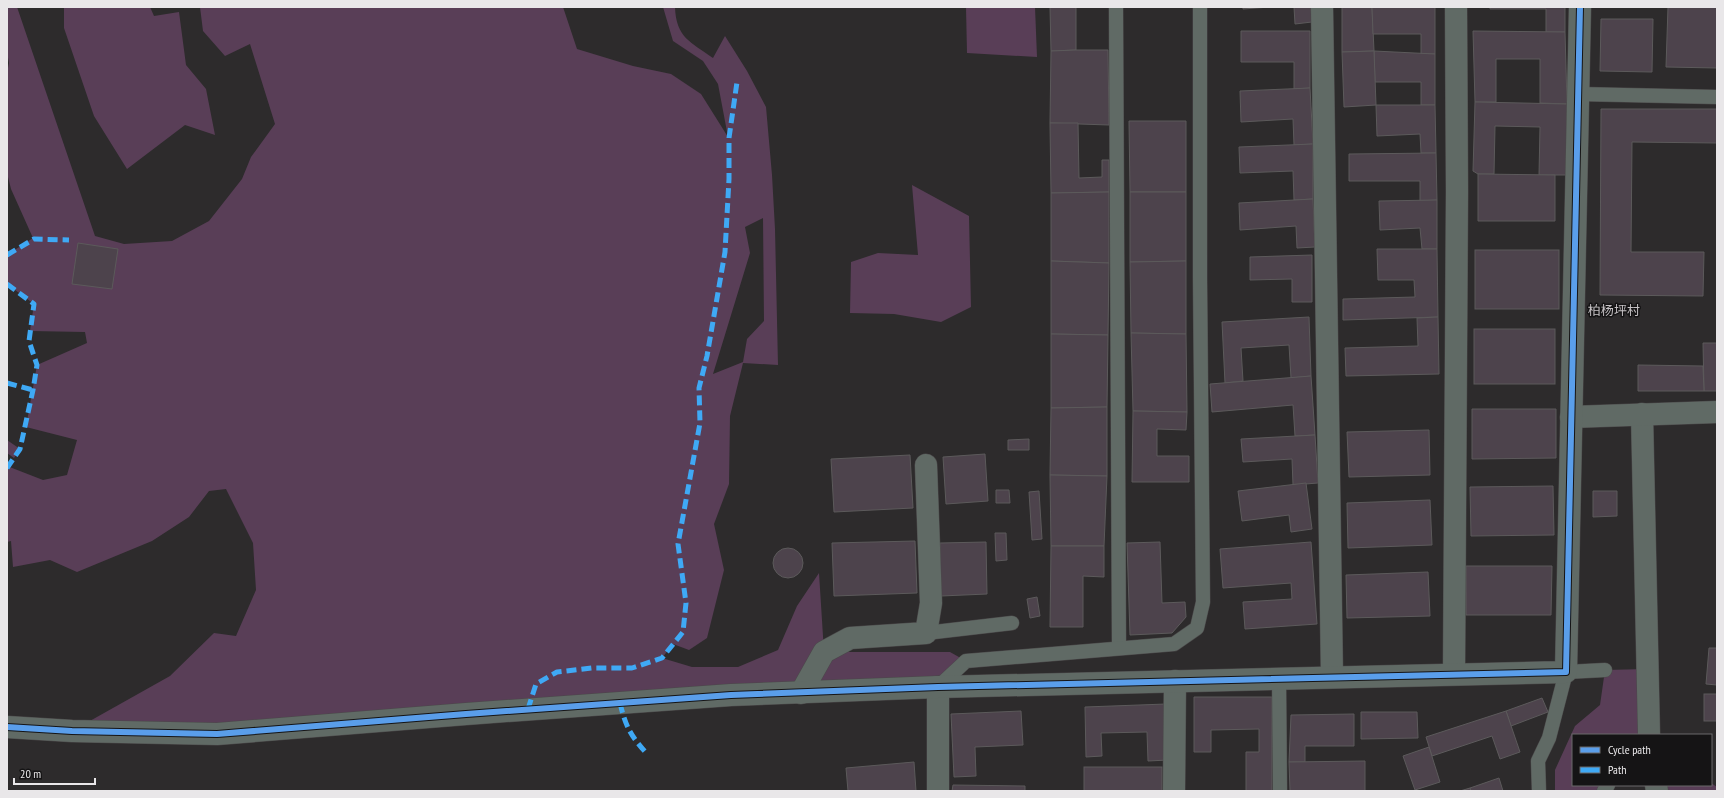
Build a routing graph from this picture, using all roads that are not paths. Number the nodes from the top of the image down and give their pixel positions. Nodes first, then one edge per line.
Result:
1 (1116, 7) edge
2 (1200, 7) edge
3 (1322, 7) edge
4 (1456, 7) edge
5 (1580, 7) edge
6 (1578, 94) junction
7 (1717, 96) edge
8 (1717, 412) edge
9 (1642, 414) junction
10 (1571, 417) junction
11 (926, 465) dead end
12 (1012, 623) dead end
13 (926, 633) junction
14 (1119, 648) junction
15 (1605, 670) dead end
16 (1566, 672) junction
17 (1454, 674) junction
18 (1332, 677) junction
19 (1279, 678) junction
20 (1175, 681) junction
21 (938, 688) junction
22 (801, 693) junction
23 (7, 727) edge
24 (1647, 733) edge
25 (938, 791) edge
26 (1174, 791) edge
27 (1280, 791) edge
28 (1539, 791) edge

1 - 14 lane
2 - 14 lane
3 - 18 street
4 - 17 street
5 - 6 street
6 - 7 lane
6 - 10 street
8 - 9 street
9 - 10 street
9 - 24 street
10 - 16 street
11 - 13 street
12 - 13 lane
13 - 22 street
14 - 21 lane
15 - 16 lane
16 - 17 street
16 - 28 lane
17 - 18 street
18 - 19 street
19 - 20 street
19 - 27 lane
20 - 21 street
20 - 26 street
21 - 22 street
21 - 25 street
22 - 23 street

